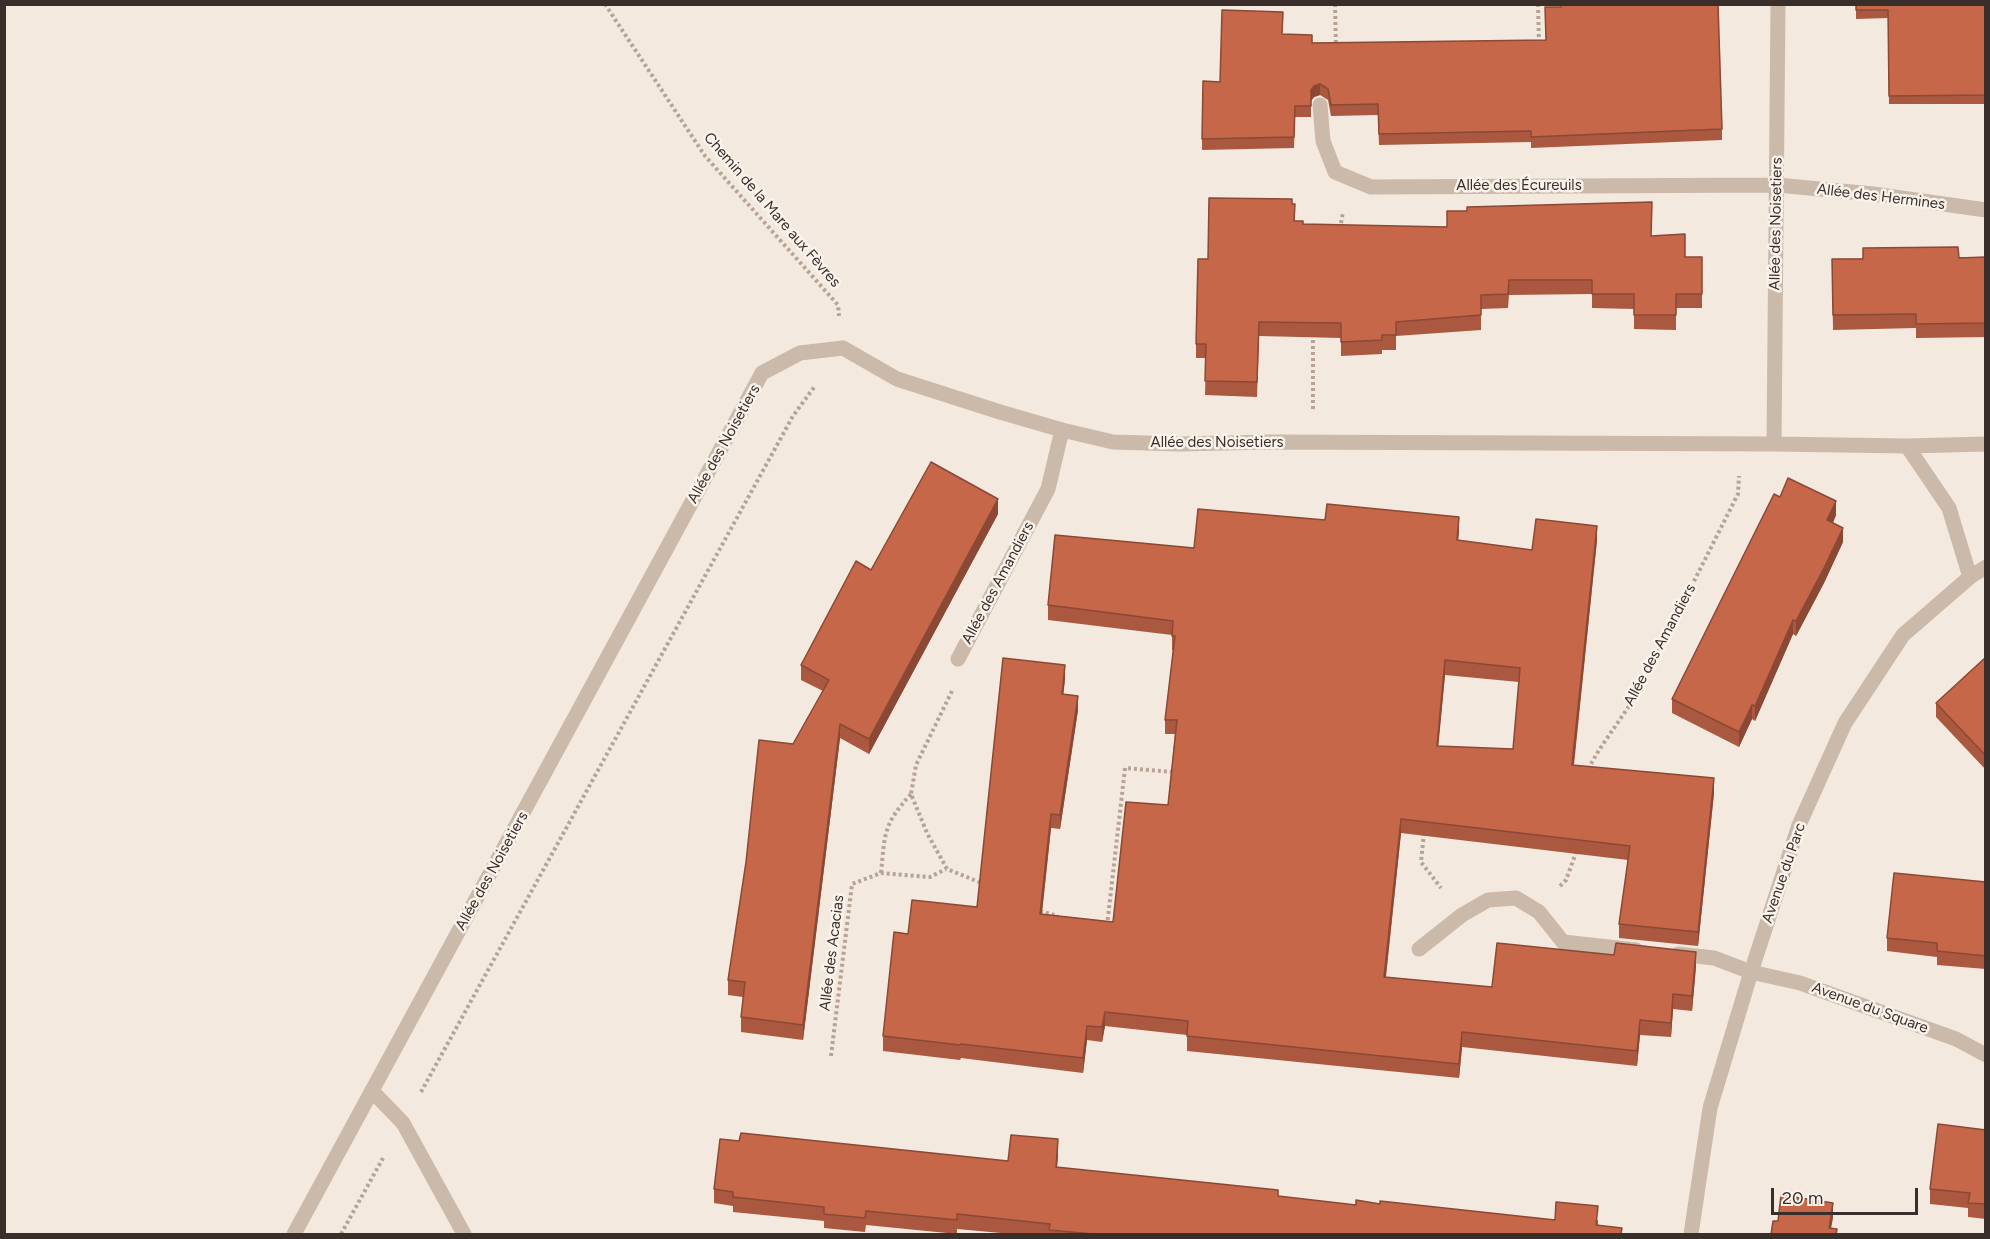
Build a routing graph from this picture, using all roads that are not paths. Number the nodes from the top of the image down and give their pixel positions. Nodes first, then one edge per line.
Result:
1 (1778, 4) edge
2 (1320, 105) dead end
3 (1777, 185) junction
4 (1986, 210) edge
5 (1062, 430) junction
6 (1774, 444) junction
7 (1907, 446) junction
8 (1983, 448) edge
9 (1986, 567) edge
10 (1970, 577) junction
11 (958, 659) road end
12 (1419, 949) dead end
13 (1751, 972) junction
14 (1986, 1055) edge
15 (372, 1091) junction
16 (294, 1234) edge
17 (464, 1234) edge
18 (1691, 1234) edge

1 - 3 street, Allée des Noisetiers
2 - 3 street, Allée des Écureuils
3 - 4 street, Allée des Hermines
3 - 6 street, Allée des Noisetiers
5 - 6 street, Allée des Noisetiers
5 - 11 street, Allée des Amandiers
5 - 15 street, Allée des Noisetiers
6 - 7 street, Allée des Noisetiers
7 - 8 street, Allée des Noisetiers
7 - 10 street
9 - 10 street, Avenue du Parc
10 - 13 street, Avenue du Parc
12 - 13 street, Avenue du Square
13 - 14 street, Avenue du Square
13 - 18 street, Avenue du Parc
15 - 16 street, Allée des Noisetiers
15 - 17 street

